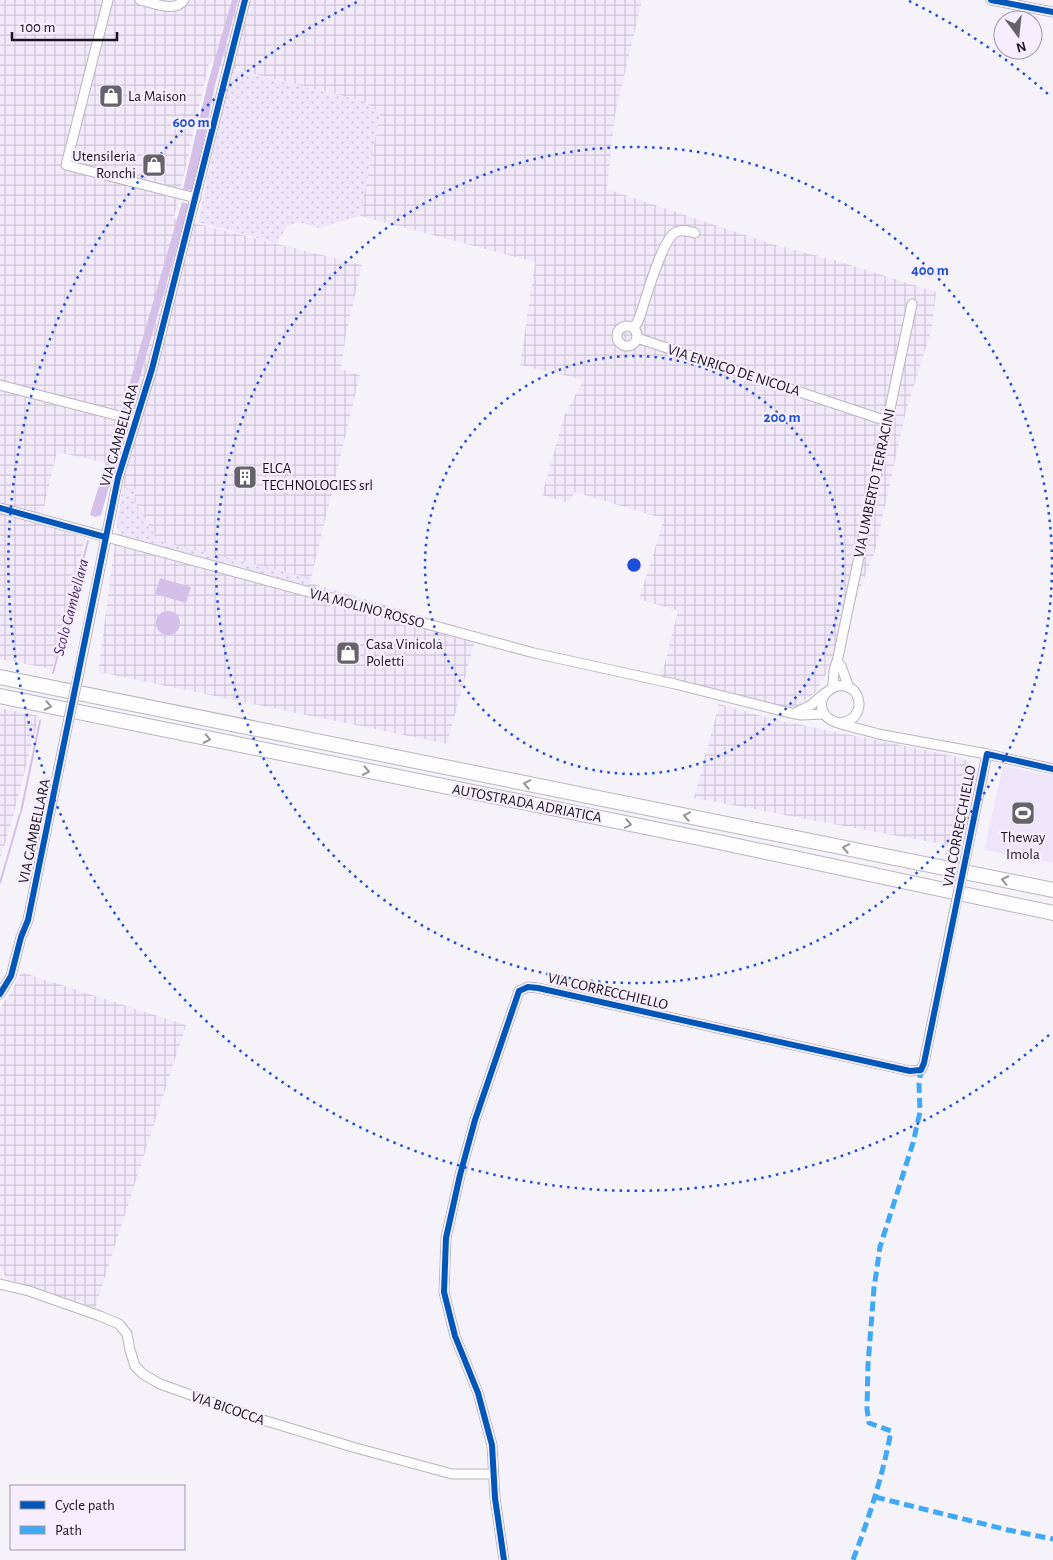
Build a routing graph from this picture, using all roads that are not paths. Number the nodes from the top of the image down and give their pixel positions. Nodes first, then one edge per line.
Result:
1 (108, 0) edge
2 (140, 0) edge
3 (184, 0) edge
4 (245, 0) edge
5 (991, 0) edge
6 (1053, 12) edge
7 (196, 198) junction
8 (695, 233) dead end
9 (912, 304) dead end
10 (634, 328) junction
11 (637, 338) junction
12 (0, 385) edge
13 (135, 420) junction
14 (887, 421) junction
15 (0, 508) edge
16 (105, 537) junction
17 (837, 662) junction
18 (0, 677) edge
19 (849, 688) junction
20 (829, 689) junction
21 (0, 696) edge
22 (859, 708) junction
23 (795, 713) junction
24 (824, 714) junction
25 (840, 723) junction
26 (867, 729) junction
27 (987, 754) junction
28 (1053, 769) edge
29 (1053, 890) edge
30 (1053, 913) edge
31 (0, 994) edge
32 (0, 1284) edge
33 (493, 1474) junction
34 (504, 1560) edge

1 - 7 street
2 - 3 street
4 - 7 street, VIA GAMBELLARA
5 - 6 street
7 - 13 street, VIA GAMBELLARA
8 - 10 street
9 - 14 street, VIA UMBERTO TERRACINI
10 - 11 street
10 - 11 street, VIA ENRICO DE NICOLA
11 - 14 street, VIA ENRICO DE NICOLA
12 - 13 street, VIA GAMBELLARA
13 - 16 street, VIA GAMBELLARA
14 - 17 street, VIA UMBERTO TERRACINI
15 - 16 street, VIA MOLINO ROSSO
16 - 23 street, VIA MOLINO ROSSO
16 - 31 street, VIA GAMBELLARA, bridge
17 - 19 street
17 - 20 street, VIA UMBERTO TERRACINI
29 -> 18 highway, AUTOSTRADA ADRIATICA
19 - 20 street
19 - 22 street
20 - 23 street
20 - 24 street
21 -> 30 highway, AUTOSTRADA ADRIATICA
22 - 25 street
22 - 26 street
23 - 24 street, VIA MOLINO ROSSO
24 - 25 street
25 - 26 street
26 - 27 street
27 - 28 street
27 - 33 street, VIA CORRECCHIELLO, bridge
32 - 33 street, VIA BICOCCA
33 - 34 street, VIA CORRECCHIELLO

